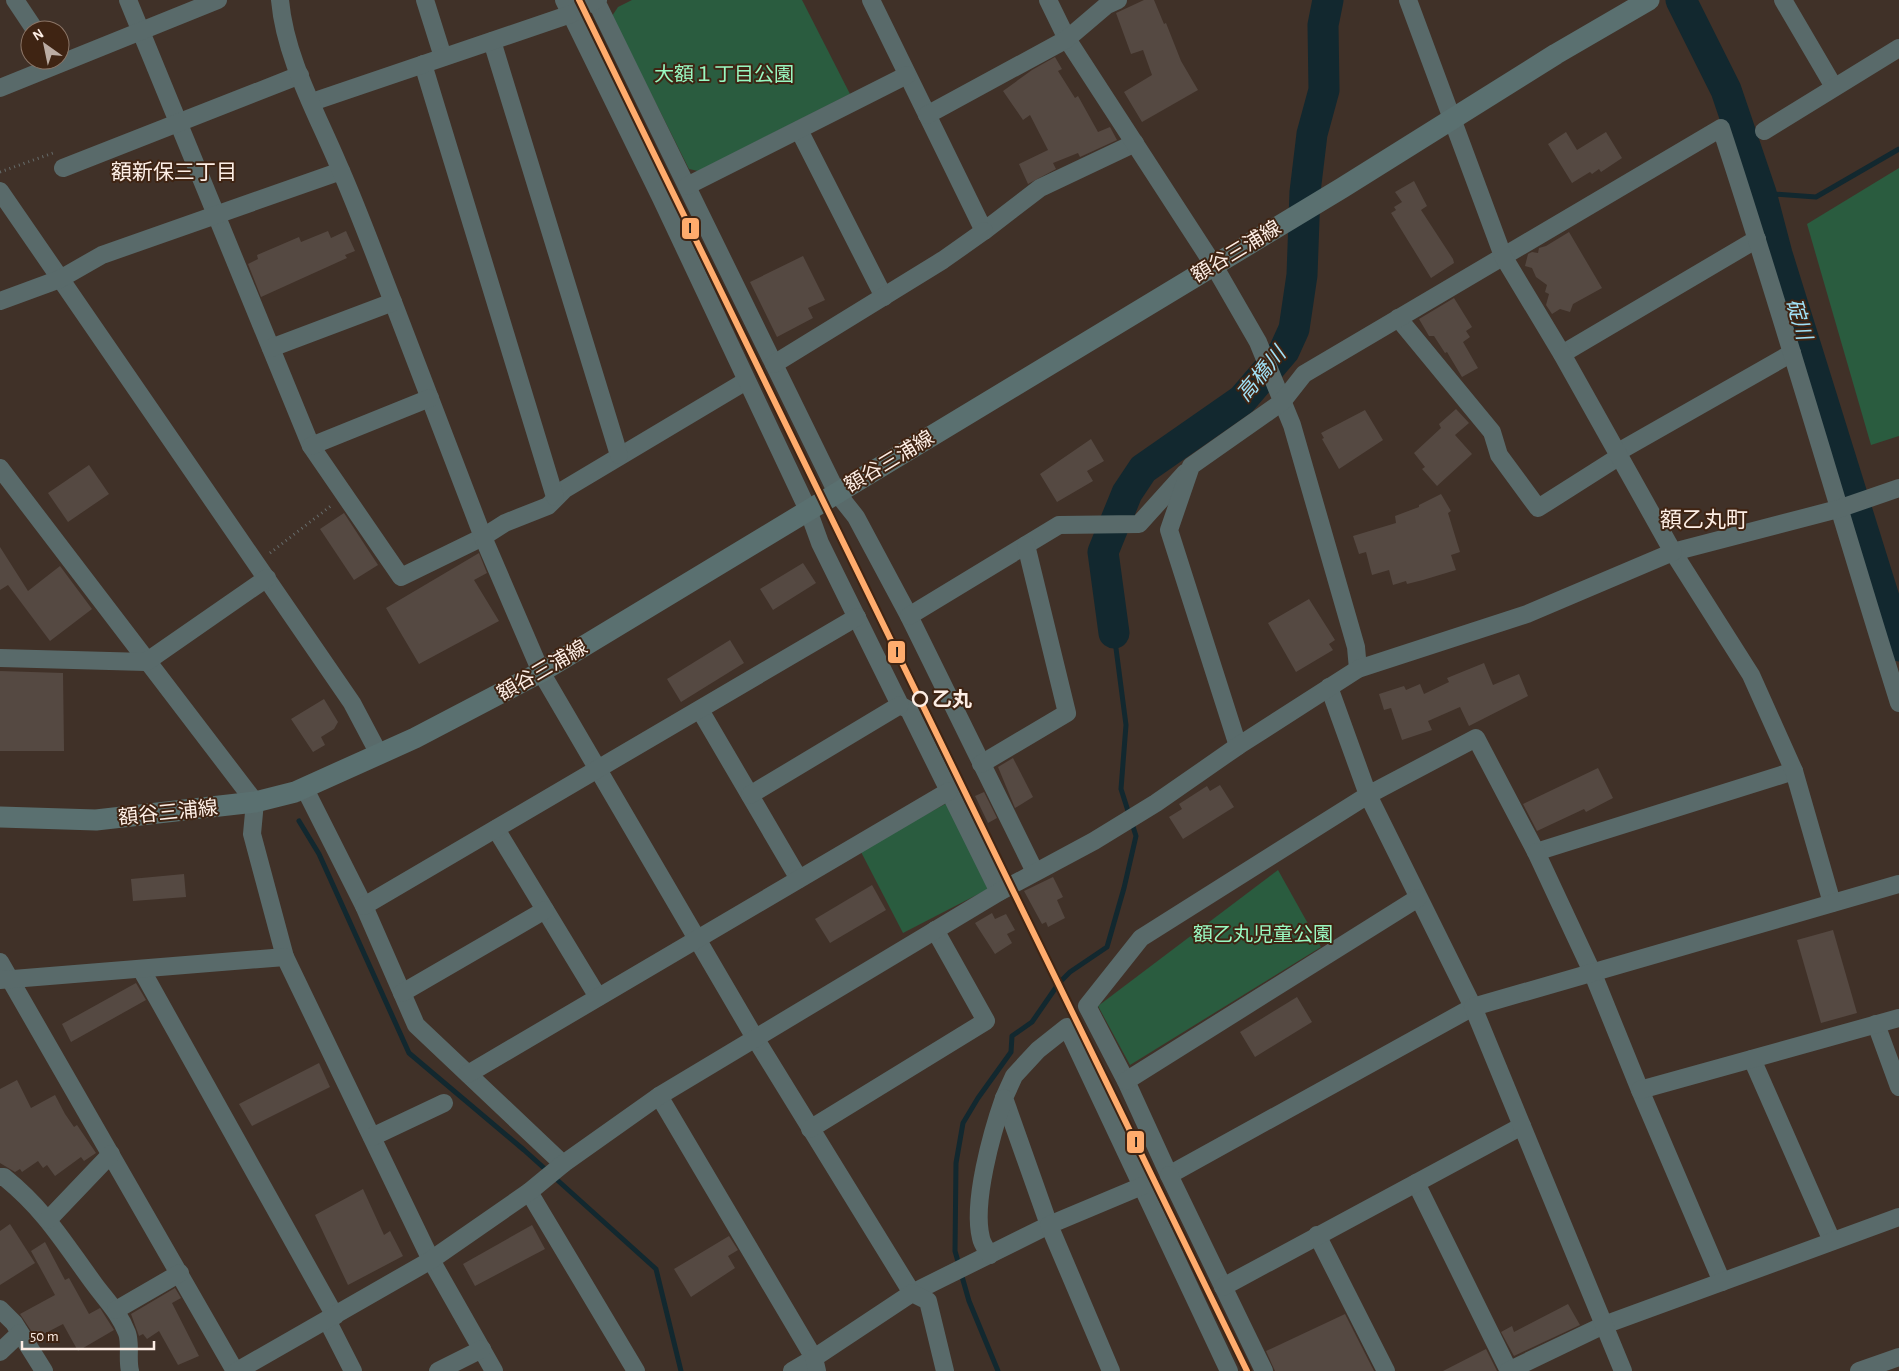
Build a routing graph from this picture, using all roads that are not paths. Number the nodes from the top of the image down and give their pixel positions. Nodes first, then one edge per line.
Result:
1 (15, 0) edge
2 (128, 0) edge
3 (218, 0) edge
4 (280, 0) edge
5 (426, 0) edge
6 (597, 0) edge
7 (871, 0) edge
8 (1048, 0) edge
9 (1118, 0) edge
10 (1408, 0) edge
11 (1649, 0) edge
12 (1783, 0) edge
13 (568, 7) edge
14 (28, 20) edge
15 (141, 32) junction
16 (1067, 39) junction
17 (492, 41) junction
18 (1899, 48) edge
19 (443, 57) junction
20 (70, 58) edge
21 (423, 64) junction
22 (41, 70) edge
23 (300, 75) junction
24 (907, 75) junction
25 (1834, 87) junction
26 (0, 88) edge
27 (312, 102) junction
28 (927, 115) junction
29 (1452, 117) junction
30 (178, 121) junction
31 (799, 130) junction
32 (1764, 131) dead end
33 (1135, 143) junction
34 (63, 168) road end
35 (341, 171) junction
36 (687, 186) junction
37 (0, 190) edge
38 (217, 216) junction
39 (984, 231) junction
40 (1758, 239) junction
41 (1503, 256) junction
42 (1213, 264) junction
43 (60, 279) junction
44 (884, 296) junction
45 (0, 301) edge
46 (392, 302) junction
47 (1398, 318) junction
48 (271, 348) junction
49 (1792, 353) junction
50 (1562, 354) junction
51 (774, 364) junction
52 (746, 381) junction
53 (1279, 394) junction
54 (430, 398) junction
55 (311, 446) junction
56 (1619, 454) junction
57 (620, 455) junction
58 (1191, 466) junction
59 (0, 468) edge
60 (1899, 488) edge
61 (837, 493) junction
62 (555, 497) junction
63 (1850, 506) junction
64 (808, 510) junction
65 (483, 537) junction
66 (1026, 545) junction
67 (1674, 552) junction
68 (267, 578) junction
69 (909, 616) junction
70 (857, 617) junction
71 (0, 658) edge
72 (146, 662) junction
73 (1358, 669) junction
74 (541, 672) junction
75 (1328, 687) junction
76 (1899, 703) edge
77 (900, 706) junction
78 (700, 710) junction
79 (1238, 746) junction
80 (379, 754) junction
81 (981, 764) junction
82 (597, 770) junction
83 (1794, 771) junction
84 (300, 791) junction
85 (949, 791) junction
86 (750, 795) junction
87 (1368, 795) junction
88 (259, 801) junction
89 (0, 817) edge
90 (496, 829) junction
91 (1536, 852) junction
92 (1035, 872) junction
93 (799, 879) junction
94 (1899, 884) edge
95 (999, 892) junction
96 (1418, 898) junction
97 (1832, 903) junction
98 (364, 906) junction
99 (545, 910) junction
100 (935, 930) junction
101 (697, 939) junction
102 (285, 957) junction
103 (0, 962) edge
104 (141, 969) junction
105 (1593, 974) junction
106 (6, 981) edge
107 (402, 993) junction
108 (598, 997) junction
109 (1473, 1007) junction
110 (1899, 1018) edge
111 (1876, 1024) junction
112 (755, 1038) junction
113 (1752, 1059) junction
114 (468, 1074) junction
115 (1126, 1081) junction
116 (1899, 1087) edge
117 (1640, 1090) junction
118 (659, 1096) junction
119 (1004, 1098) junction
120 (444, 1103) dead end
121 (1522, 1126) junction
122 (810, 1129) junction
123 (372, 1137) junction
124 (110, 1154) junction
125 (555, 1171) junction
126 (1169, 1175) junction
127 (0, 1177) edge
128 (1416, 1183) junction
129 (1142, 1186) junction
130 (529, 1192) junction
131 (1899, 1216) edge
132 (48, 1220) junction
133 (1049, 1225) junction
134 (1317, 1235) junction
135 (1832, 1241) junction
136 (986, 1256) junction
137 (431, 1260) junction
138 (180, 1273) junction
139 (1722, 1282) junction
140 (1223, 1287) junction
141 (912, 1293) junction
142 (0, 1309) edge
143 (116, 1310) junction
144 (331, 1318) junction
145 (1604, 1325) junction
146 (20, 1334) junction
147 (482, 1349) junction
148 (0, 1352) edge
149 (1899, 1356) edge
150 (815, 1365) edge
151 (1879, 1368) edge
152 (44, 1371) edge
153 (130, 1371) edge
154 (236, 1371) edge
155 (353, 1371) edge
156 (438, 1371) edge
157 (494, 1371) edge
158 (636, 1371) edge
159 (792, 1371) edge
160 (944, 1371) edge
161 (1111, 1371) edge
162 (1229, 1371) edge
163 (1264, 1371) edge
164 (1386, 1371) edge
165 (1508, 1371) edge
166 (1622, 1371) edge
167 (1859, 1371) edge

1 - 14 street
2 - 15 street
3 - 15 street
4 - 23 street
5 - 19 street
6 - 13 street
6 - 36 street
7 - 24 street
8 - 16 street
9 - 16 street
10 - 29 street
11 - 29 main road, 額谷三浦線
12 - 25 street
13 - 17 street
13 - 52 street
15 - 20 street
15 - 30 street
16 - 28 street
16 - 33 street
17 - 19 street
17 - 57 street
18 - 25 street
19 - 21 street
21 - 27 street
21 - 62 street
22 - 26 street
23 - 27 street
23 - 30 street
24 - 28 street
24 - 31 street
25 - 32 street
27 - 35 street
28 - 39 street
29 - 41 street
29 - 42 main road, 額谷三浦線
30 - 34 street
30 - 38 street
31 - 36 street
31 - 44 street
33 - 39 street
33 - 42 street
35 - 38 street
35 - 46 street
36 - 51 street
37 - 43 street
38 - 43 street
38 - 48 street
39 - 44 street
40 - 41 street
40 - 49 street
40 - 50 street
41 - 47 street
41 - 50 street
42 - 53 street
42 - 61 main road, 額谷三浦線
43 - 45 street
43 - 68 street
44 - 51 street
46 - 48 street
46 - 54 street
47 - 53 street
47 - 56 street
48 - 55 street
49 - 56 street
49 - 63 street
50 - 56 street
51 - 61 street
52 - 57 street
52 - 64 street
53 - 58 street
53 - 73 street
54 - 55 street
54 - 65 street
55 - 65 street
56 - 67 street
57 - 62 street
58 - 66 street
58 - 79 street
59 - 72 street
60 - 63 street
61 - 64 main road, 額谷三浦線
61 - 69 street
62 - 65 street
63 - 67 street
63 - 76 street
64 - 70 street
64 - 74 main road, 額谷三浦線
65 - 74 street
66 - 69 street
66 - 81 street
67 - 73 street
67 - 83 street
68 - 72 street
68 - 80 street
69 - 81 street
70 - 77 street
70 - 78 street
71 - 72 street
72 - 88 street
73 - 75 street
74 - 80 main road, 額谷三浦線
74 - 82 street
75 - 79 street
75 - 87 street
77 - 85 street
77 - 86 street
78 - 82 street
78 - 86 street
79 - 92 street
80 - 84 main road, 額谷三浦線
81 - 92 street
82 - 90 street
82 - 101 street
83 - 91 street
83 - 97 street
84 - 88 main road, 額谷三浦線
84 - 98 street
85 - 93 street
85 - 95 street
86 - 93 street
87 - 91 street
87 - 96 street
87 - 115 street
88 - 89 main road, 額谷三浦線
88 - 102 street
90 - 98 street
90 - 99 street
91 - 105 street
92 - 95 street
93 - 101 street
94 - 97 street
95 - 100 street
96 - 109 street
96 - 115 street
97 - 105 street
98 - 107 street
99 - 107 street
99 - 108 street
100 - 112 street
100 - 122 street
101 - 108 street
101 - 112 street
102 - 104 street
102 - 123 street
103 - 106 street
104 - 106 street
104 - 144 street
105 - 109 street
105 - 117 street
106 - 124 street
107 - 114 street
108 - 114 street
109 - 121 street
109 - 126 street
110 - 111 street
111 - 113 street
111 - 116 street
112 - 118 street
112 - 122 street
113 - 117 street
113 - 135 street
114 - 125 street
115 - 126 street
117 - 139 street
118 - 125 street
118 - 150 street
119 - 129 street
119 - 133 street
119 - 136 street
120 - 123 street
121 - 128 street
121 - 145 street
122 - 141 street
123 - 137 street
124 - 132 street
124 - 138 street
125 - 130 street
126 - 140 street
127 - 132 street
128 - 134 street
128 - 165 street
129 - 133 street
129 - 162 street
130 - 137 street
130 - 158 street
131 - 135 street
132 - 143 street
133 - 136 street
133 - 161 street
134 - 140 street
134 - 164 street
135 - 139 street
136 - 141 street
137 - 144 street
137 - 147 street
138 - 143 street
138 - 154 street
139 - 145 street
140 - 163 street
141 - 150 street
141 - 160 street
142 - 146 street
143 - 153 street
144 - 154 street
144 - 155 street
145 - 165 street
145 - 166 street
146 - 148 street
146 - 152 street
147 - 156 street
147 - 157 street
149 - 151 street
150 - 159 street
151 - 167 street

